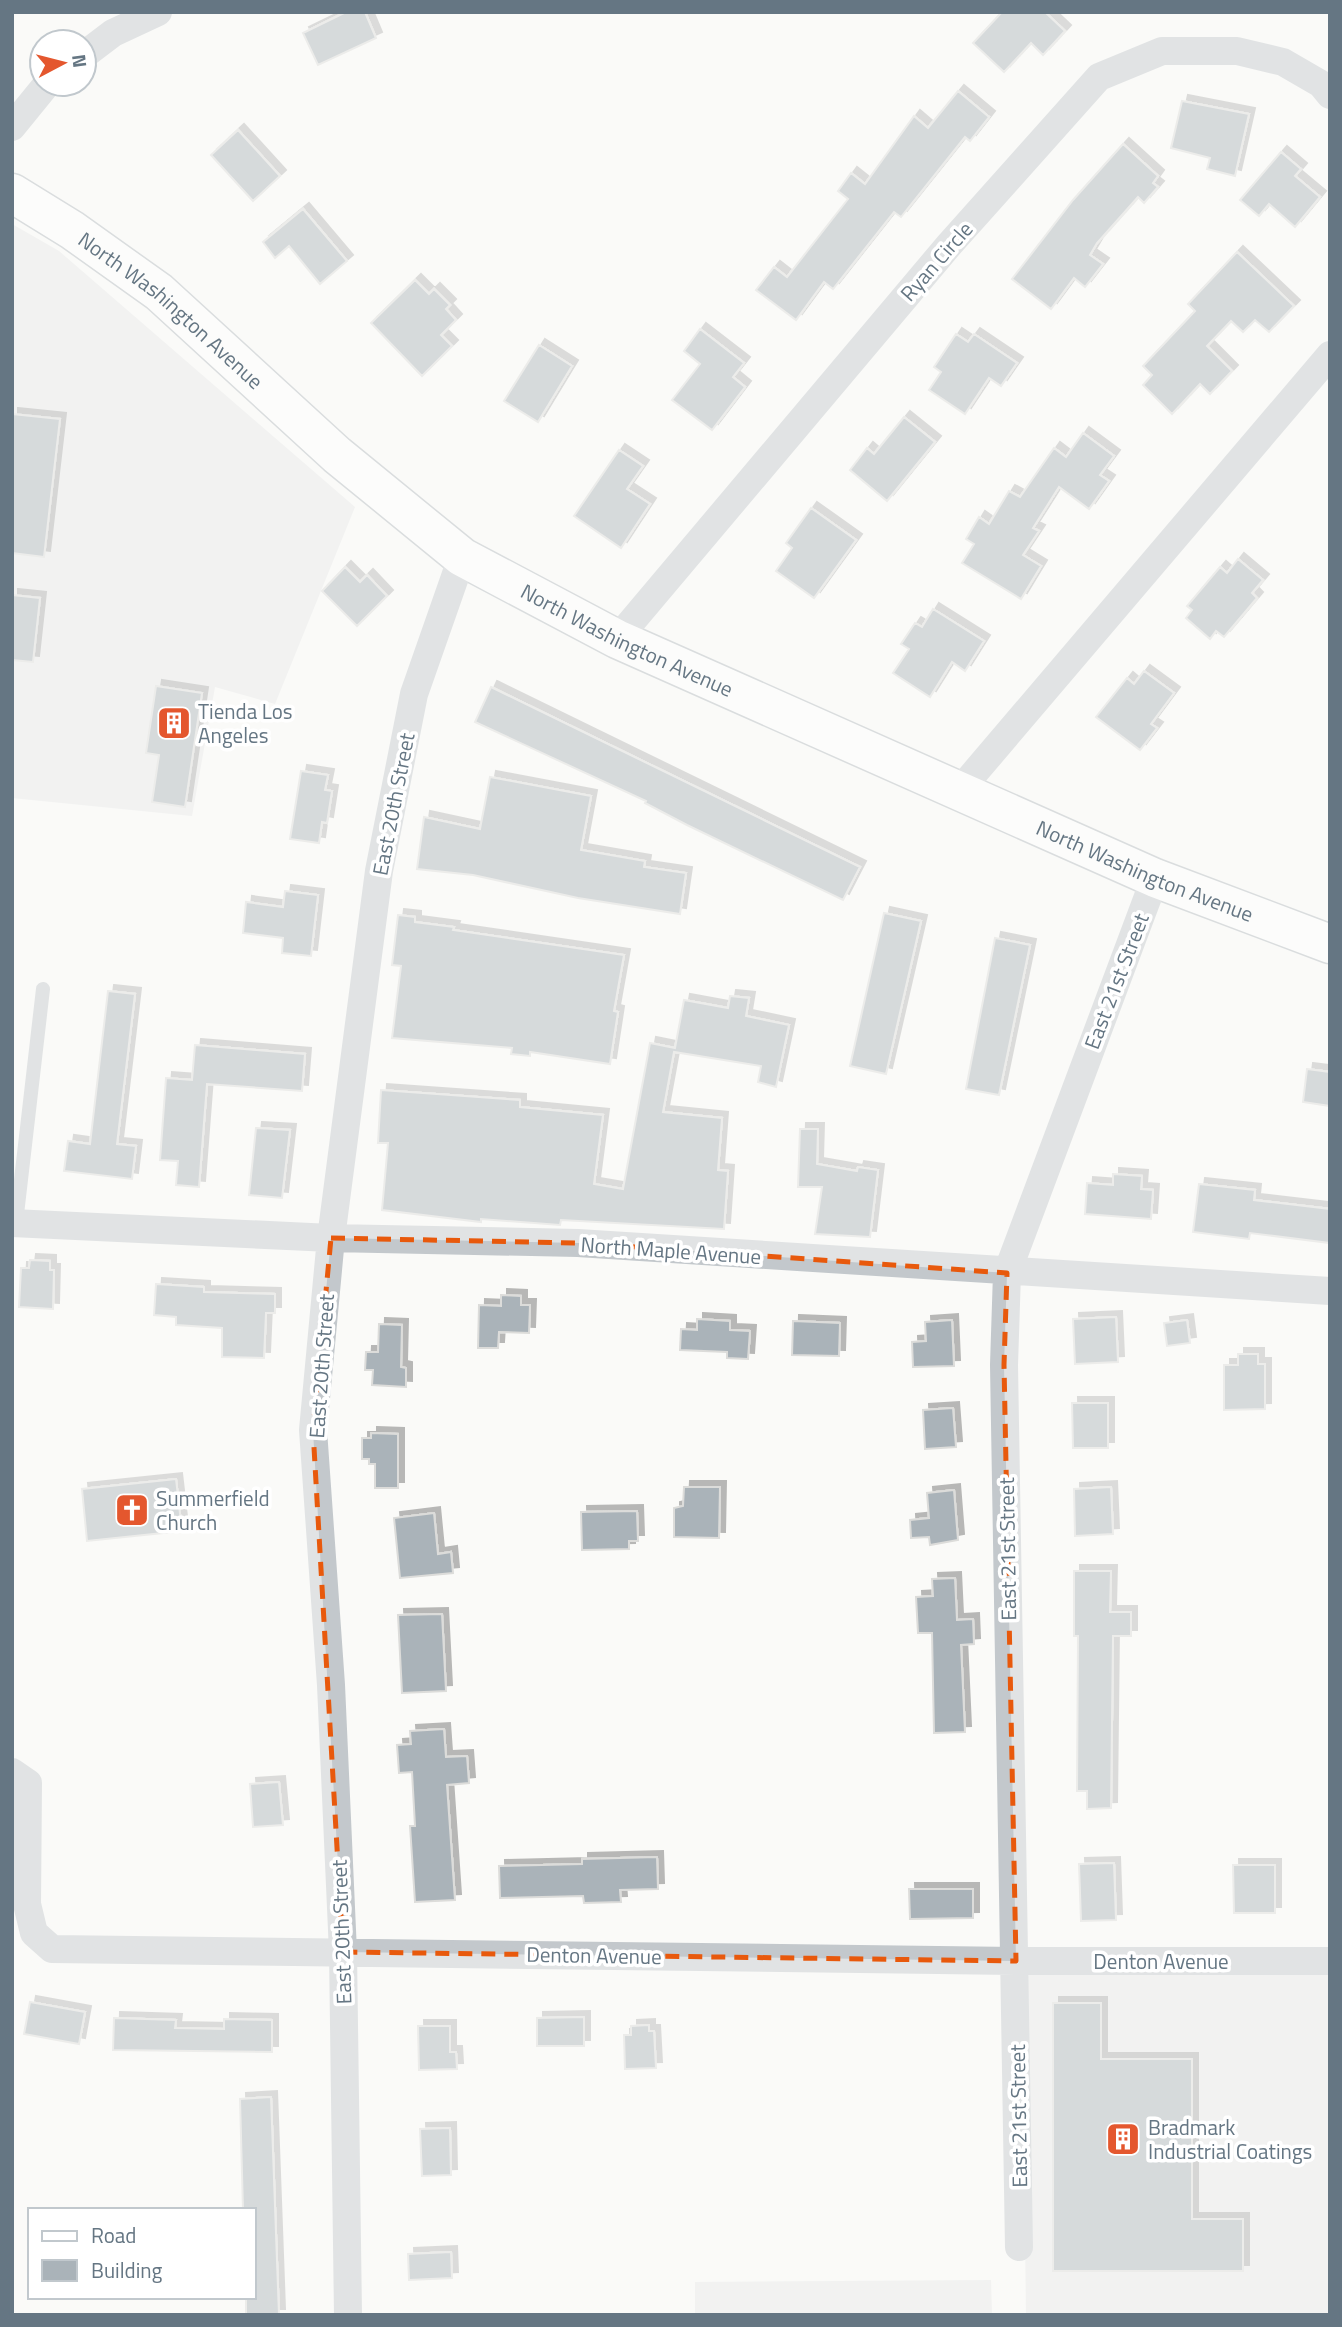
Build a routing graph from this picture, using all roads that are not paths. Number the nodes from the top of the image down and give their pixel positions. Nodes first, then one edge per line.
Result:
1 (158, 12) edge
2 (98, 44) edge
3 (1330, 95) edge
4 (36, 98) edge
5 (12, 127) edge
6 (12, 193) edge
7 (1330, 355) edge
8 (462, 557) junction
9 (617, 639) junction
10 (959, 791) junction
11 (1155, 878) junction
12 (1330, 944) edge
13 (43, 989) dead end
14 (14, 1223) edge
15 (331, 1238) junction
16 (1007, 1273) junction
17 (1330, 1291) edge
18 (12, 1772) edge
19 (343, 1952) junction
20 (1016, 1961) junction
21 (1330, 1961) edge
22 (1019, 2248) dead end
23 (348, 2315) edge

1 - 2 street
3 - 9 street, Ryan Circle
4 - 5 street
6 - 8 main road, North Washington Avenue
7 - 10 street
8 - 9 main road, North Washington Avenue
8 - 15 street, East 20th Street
9 - 10 main road, North Washington Avenue
10 - 11 main road, North Washington Avenue
11 - 12 main road, North Washington Avenue
11 - 16 street, East 21st Street
13 - 14 lane
14 - 15 street, North Maple Avenue
15 - 16 street, North Maple Avenue
15 - 19 street, East 20th Street
16 - 17 street, North Maple Avenue
16 - 20 street, East 21st Street
18 - 19 street, Denton Avenue
19 - 20 street, Denton Avenue
19 - 23 street, East 20th Street
20 - 21 street, Denton Avenue
20 - 22 street, East 21st Street

